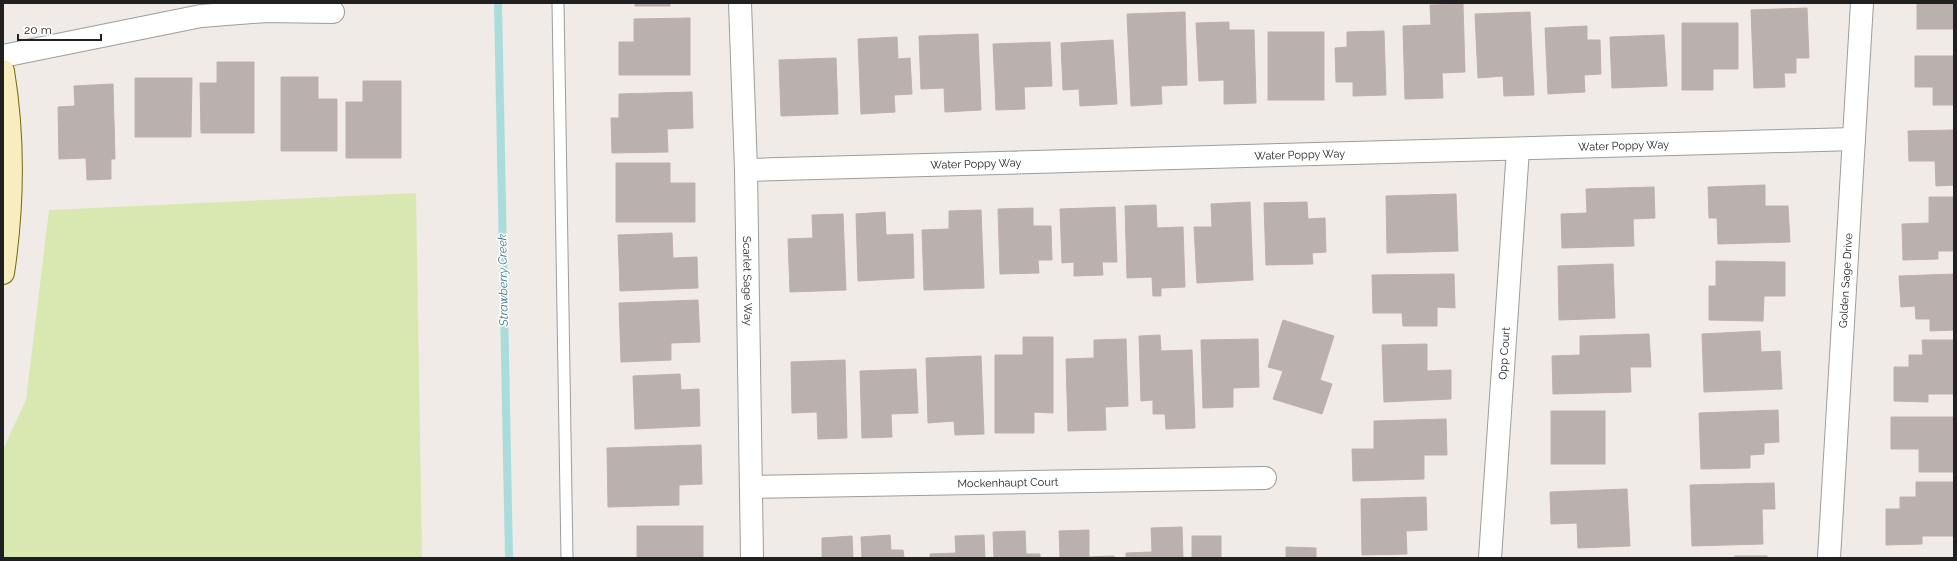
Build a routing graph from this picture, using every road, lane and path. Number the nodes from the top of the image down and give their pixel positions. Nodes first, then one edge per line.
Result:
1 (558, 3) edge
2 (740, 3) edge
3 (1862, 3) edge
4 (333, 12) dead end
5 (3, 56) edge
6 (3, 70) edge
7 (1854, 139) junction
8 (1518, 149) junction
9 (746, 170) junction
10 (3, 273) edge
11 (1265, 478) dead end
12 (750, 487) junction
13 (567, 558) edge
14 (752, 558) edge
15 (1490, 558) edge
16 (1829, 558) edge

1 - 13 lane
2 - 9 street, Scarlet Sage Way
3 - 7 street, Golden Sage Drive
4 - 5 street
6 - 10 street
7 - 8 street, Water Poppy Way
7 - 16 street, Golden Sage Drive
8 - 9 street, Water Poppy Way
8 - 15 street, Opp Court
9 - 12 street, Scarlet Sage Way
11 - 12 street, Mockenhaupt Court
12 - 14 street, Scarlet Sage Way

